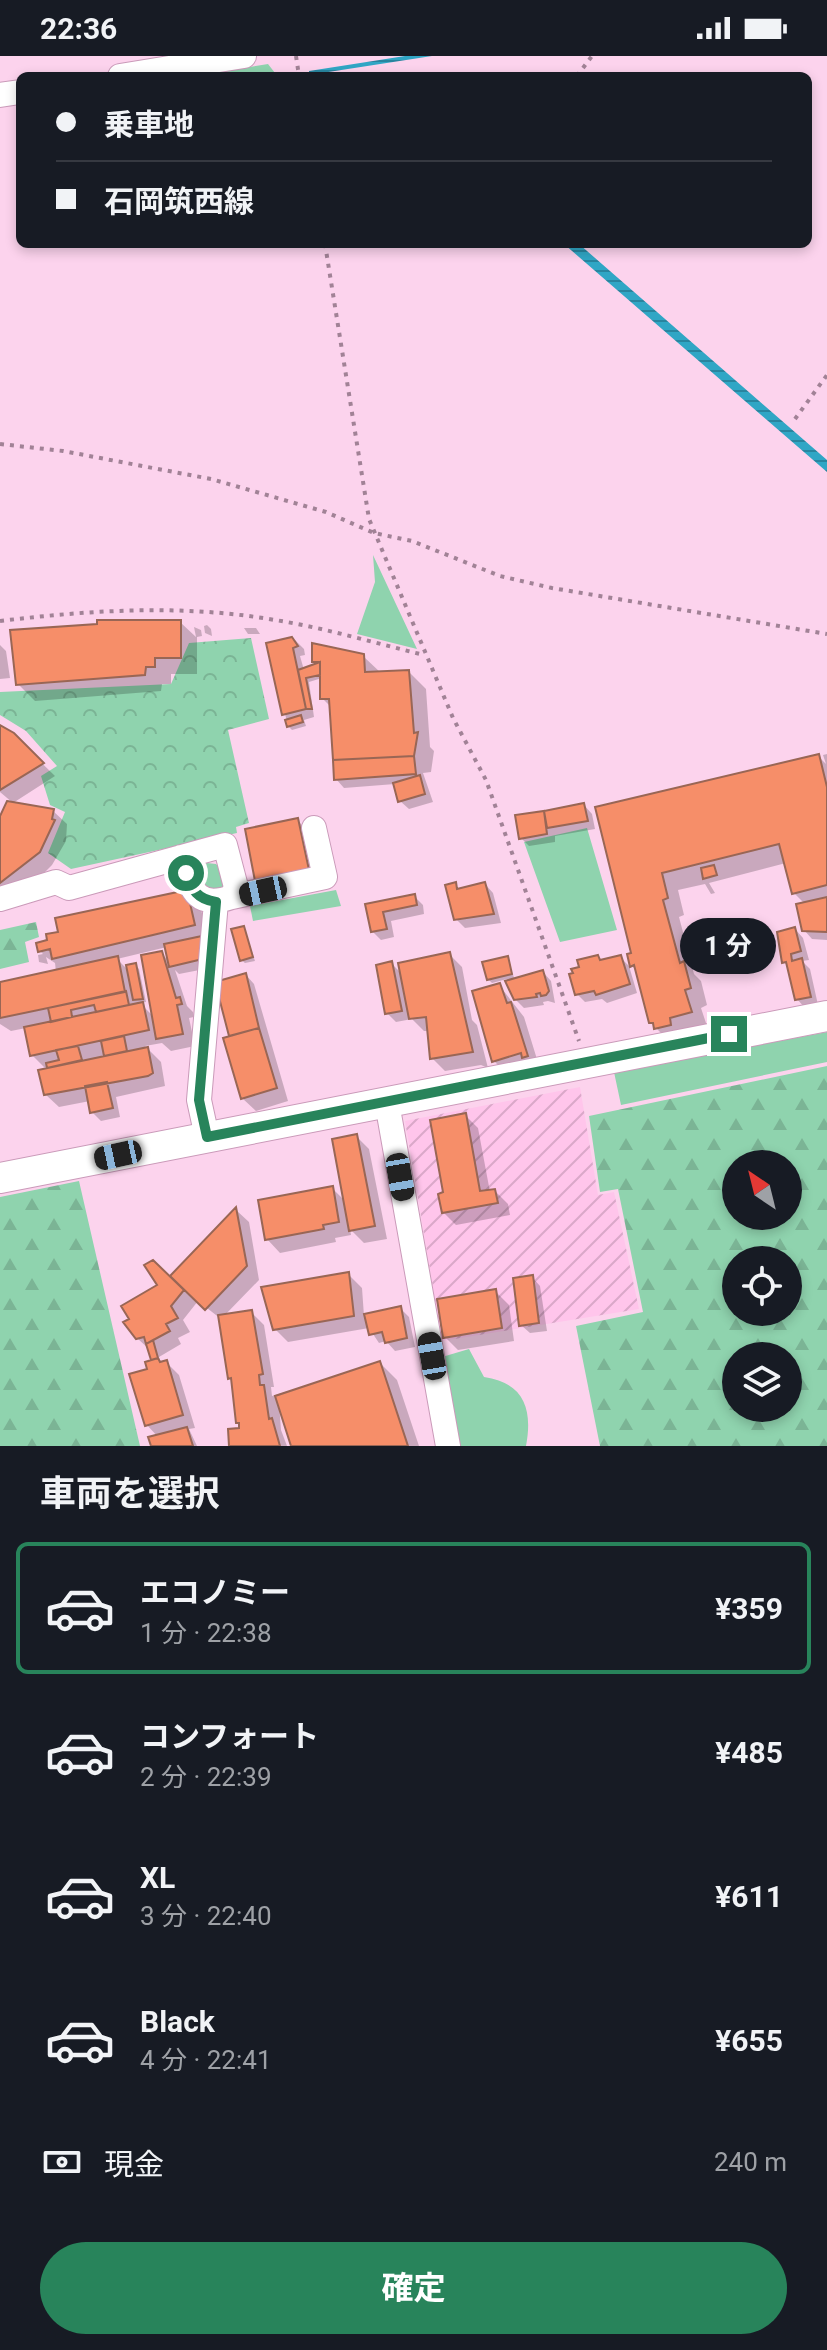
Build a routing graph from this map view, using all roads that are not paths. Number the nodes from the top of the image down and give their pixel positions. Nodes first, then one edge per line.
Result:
1 (244, 56) edge
2 (145, 72) edge
3 (314, 828) dead end
4 (181, 857) junction
5 (0, 899) edge
6 (224, 900) junction
7 (827, 1016) edge
8 (387, 1103) junction
9 (207, 1137) junction
10 (0, 1178) edge
11 (448, 1446) edge

1 - 2 street
3 - 6 street
4 - 5 street
4 - 6 street
4 - 6 street
6 - 9 street
7 - 8 main road
8 - 9 main road
8 - 11 street
9 - 10 main road

